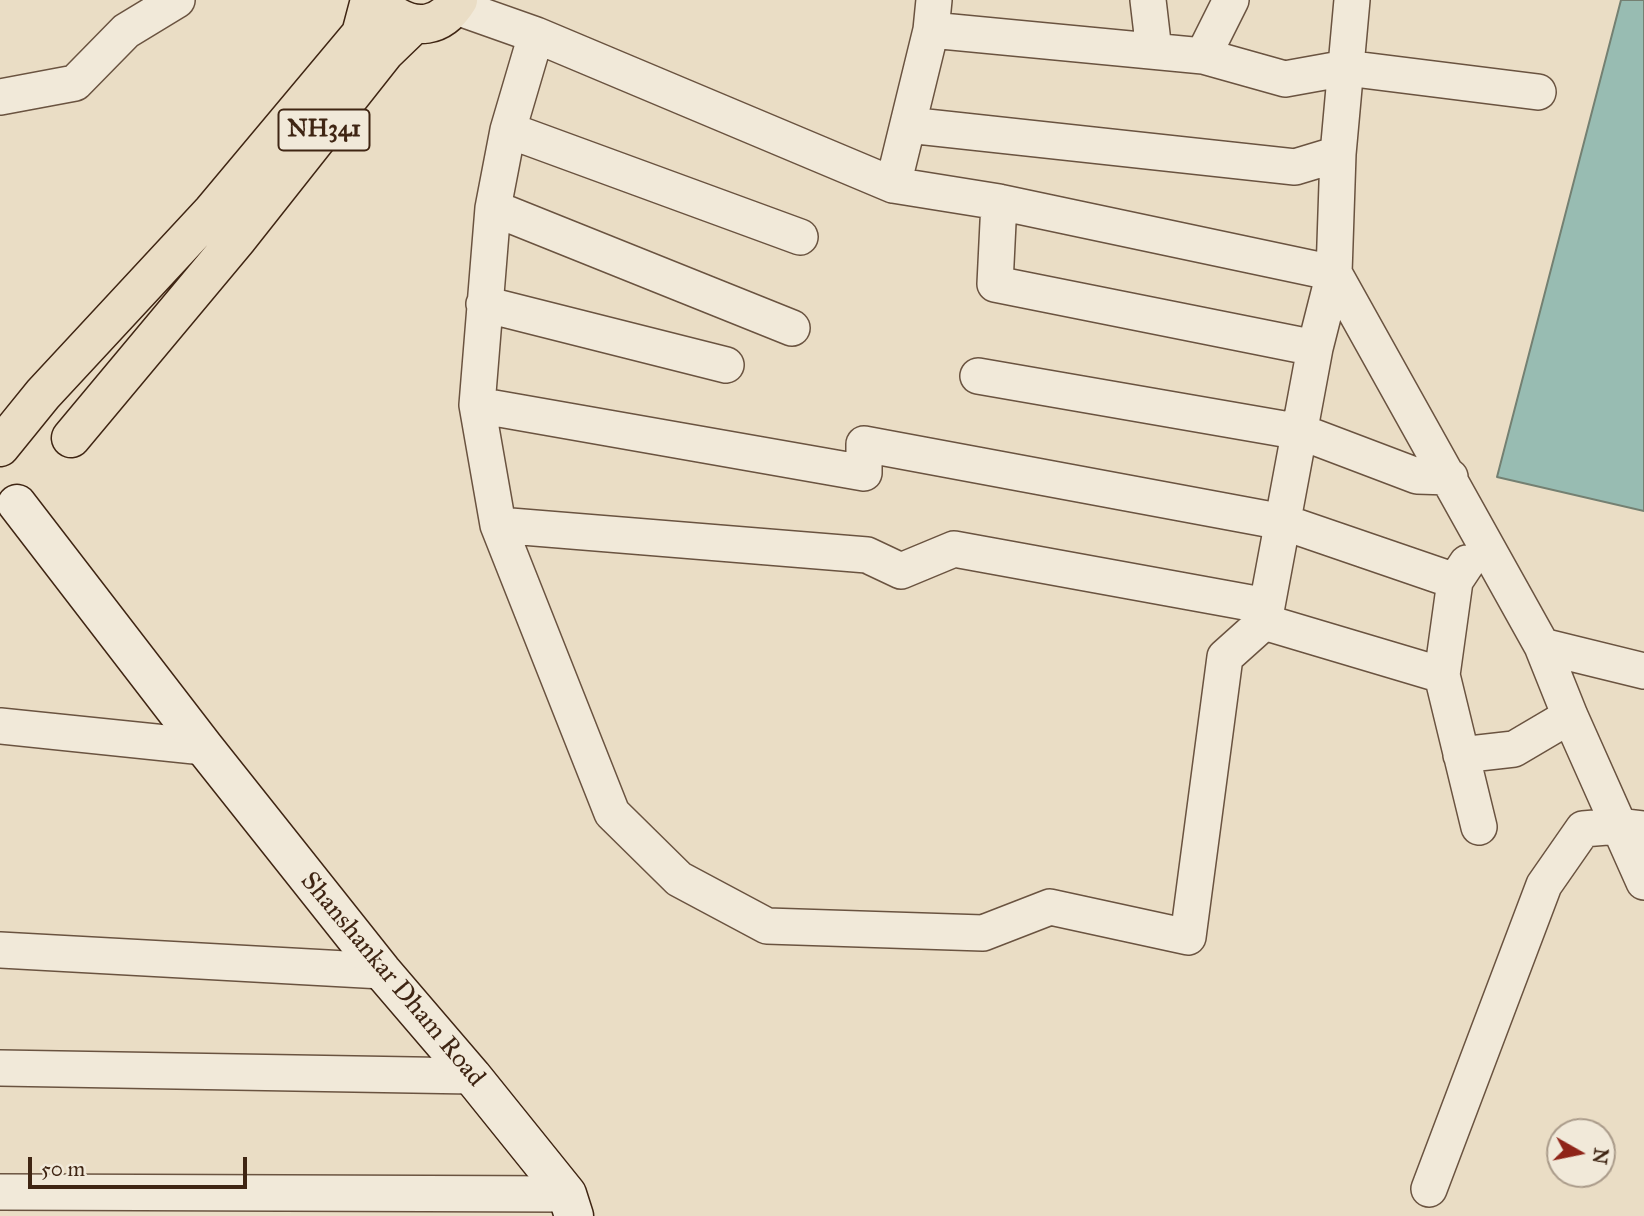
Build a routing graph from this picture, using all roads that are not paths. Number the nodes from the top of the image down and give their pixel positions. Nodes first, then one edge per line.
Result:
1 (177, 0) edge
2 (370, 0) edge
3 (379, 0) edge
4 (1148, 0) edge
5 (1231, 0) edge
6 (1352, 0) edge
7 (461, 5) edge
8 (122, 15) edge
9 (933, 15) edge
10 (412, 25) junction
11 (537, 34) junction
12 (1154, 51) junction
13 (1203, 56) junction
14 (1346, 68) junction
15 (1538, 92) dead end
16 (0, 97) edge
17 (908, 125) junction
18 (508, 131) junction
19 (1338, 154) junction
20 (893, 185) junction
21 (999, 202) junction
22 (493, 208) junction
23 (225, 225) junction
24 (800, 237) dead end
25 (1334, 273) junction
26 (484, 304) junction
27 (792, 328) dead end
28 (1315, 348) junction
29 (726, 365) dead end
30 (978, 376) dead end
31 (477, 405) junction
32 (1301, 432) junction
33 (71, 438) dead end
34 (1, 443) edge
35 (1450, 477) junction
36 (17, 504) dead end
37 (1283, 522) junction
38 (498, 525) junction
39 (1483, 540) junction
40 (1455, 581) junction
41 (1266, 614) junction
42 (1542, 646) junction
43 (1644, 671) edge
44 (1442, 675) junction
45 (1570, 716) junction
46 (0, 726) edge
47 (204, 747) junction
48 (1461, 755) junction
49 (1479, 827) dead end
50 (1632, 828) edge
51 (1644, 882) edge
52 (0, 950) edge
53 (382, 971) junction
54 (0, 1068) edge
55 (472, 1076) junction
56 (1429, 1189) dead end
57 (0, 1192) edge
58 (571, 1205) edge

1 - 8 street
2 - 23 highway, NH341
3 - 10 highway
4 - 12 street
5 - 13 street
6 - 14 street
7 - 10 highway, NH341
7 - 11 street
8 - 16 street
9 - 12 street
9 - 17 street
10 - 23 highway, NH341
11 - 18 street
11 - 20 street
12 - 13 street
13 - 14 street
14 - 15 street
14 - 19 street
17 - 19 street
17 - 20 street
18 - 22 street
18 - 24 street
19 - 25 street
20 - 21 street
21 - 25 street
21 - 28 street
22 - 26 street
22 - 27 street
23 - 33 highway, NH341
23 - 34 highway, NH341
25 - 28 street
25 - 35 street
26 - 29 street
26 - 31 street
28 - 32 street
30 - 32 street
31 - 37 street
31 - 38 street
32 - 35 street
32 - 37 street
35 - 39 street
36 - 47 street, Shanshankar Dham Road
37 - 40 street
37 - 41 street
38 - 41 street
38 - 41 street
39 - 40 street
39 - 42 street
40 - 44 street
41 - 44 street
42 - 43 street
42 - 45 street
44 - 48 street
45 - 48 street
45 - 50 street
46 - 47 street
47 - 53 street, Shanshankar Dham Road
48 - 49 street
50 - 51 street
50 - 56 street
52 - 53 street
53 - 55 street, Shanshankar Dham Road
54 - 55 street
55 - 58 street, Shanshankar Dham Road
57 - 58 street

